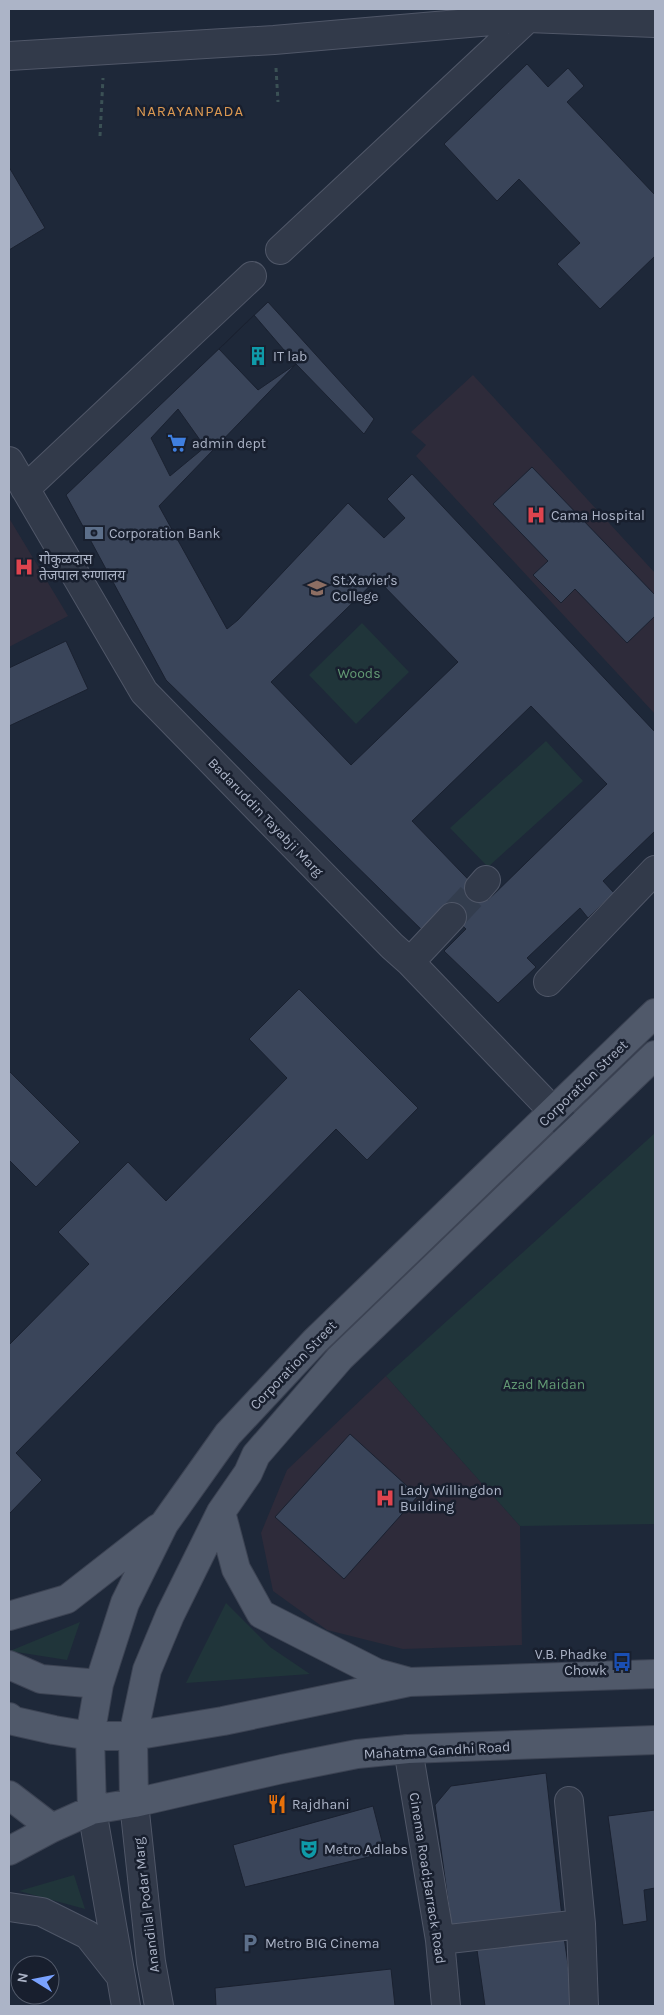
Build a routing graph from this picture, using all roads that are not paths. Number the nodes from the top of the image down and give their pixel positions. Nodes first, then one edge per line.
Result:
1 (528, 18) junction
2 (655, 23) edge
3 (9, 56) edge
4 (280, 250) dead end
5 (252, 276) dead end
6 (9, 461) edge
7 (25, 489) junction
8 (655, 870) edge
9 (452, 917) tunnel mouth
10 (410, 962) junction
11 (548, 982) dead end
12 (655, 1013) edge
13 (655, 1055) edge
14 (553, 1111) junction
15 (574, 1133) junction
16 (221, 1512) junction
17 (164, 1524) junction
18 (9, 1616) edge
19 (9, 1665) edge
20 (655, 1674) edge
21 (409, 1682) junction
22 (99, 1684) junction
23 (9, 1717) edge
24 (90, 1736) junction
25 (133, 1736) junction
26 (655, 1740) edge
27 (408, 1749) junction
28 (9, 1795) edge
29 (569, 1801) dead end
30 (134, 1803) junction
31 (92, 1810) junction
32 (52, 1828) junction
33 (9, 1851) edge
34 (9, 1907) edge
35 (581, 1924) junction
36 (440, 1940) junction
37 (121, 1976) junction
38 (126, 2006) edge
39 (159, 2006) edge
40 (446, 2006) edge
41 (584, 2006) edge

1 - 2 street
1 - 3 street
1 - 4 street
5 - 7 street
6 - 7 street, Badaruddin Tayabji Marg
7 - 10 street, Badaruddin Tayabji Marg
8 - 11 street
9 - 10 street
10 - 14 street, Badaruddin Tayabji Marg
12 - 14 main road, Corporation Street
13 - 15 main road
14 - 15 street, Badaruddin Tayabji Marg
14 - 17 main road, Corporation Street
15 - 16 main road
16 - 21 main road
16 - 25 main road
17 - 18 main road
17 - 22 main road, Corporation Street
19 - 22 main road
20 - 21 main road
21 - 25 main road
22 - 24 main road, Corporation Street
23 - 24 main road
24 - 25 main road
24 - 31 main road, Corporation Street
25 - 30 main road
26 - 27 main road, Mahatma Gandhi Road
27 - 30 main road, Mahatma Gandhi Road
27 - 36 street, Cinema Road;Barrack Road
28 - 32 main road
29 - 35 street
30 - 31 main road, Mahatma Gandhi Road
30 - 39 street, Anandilal Podar Marg
31 - 32 main road, Mahatma Gandhi Road
31 - 37 street
32 - 33 main road, Mahatma Gandhi Road
34 - 37 street
35 - 36 street
35 - 41 street
36 - 40 street, Cinema Road;Barrack Road
37 - 38 street

